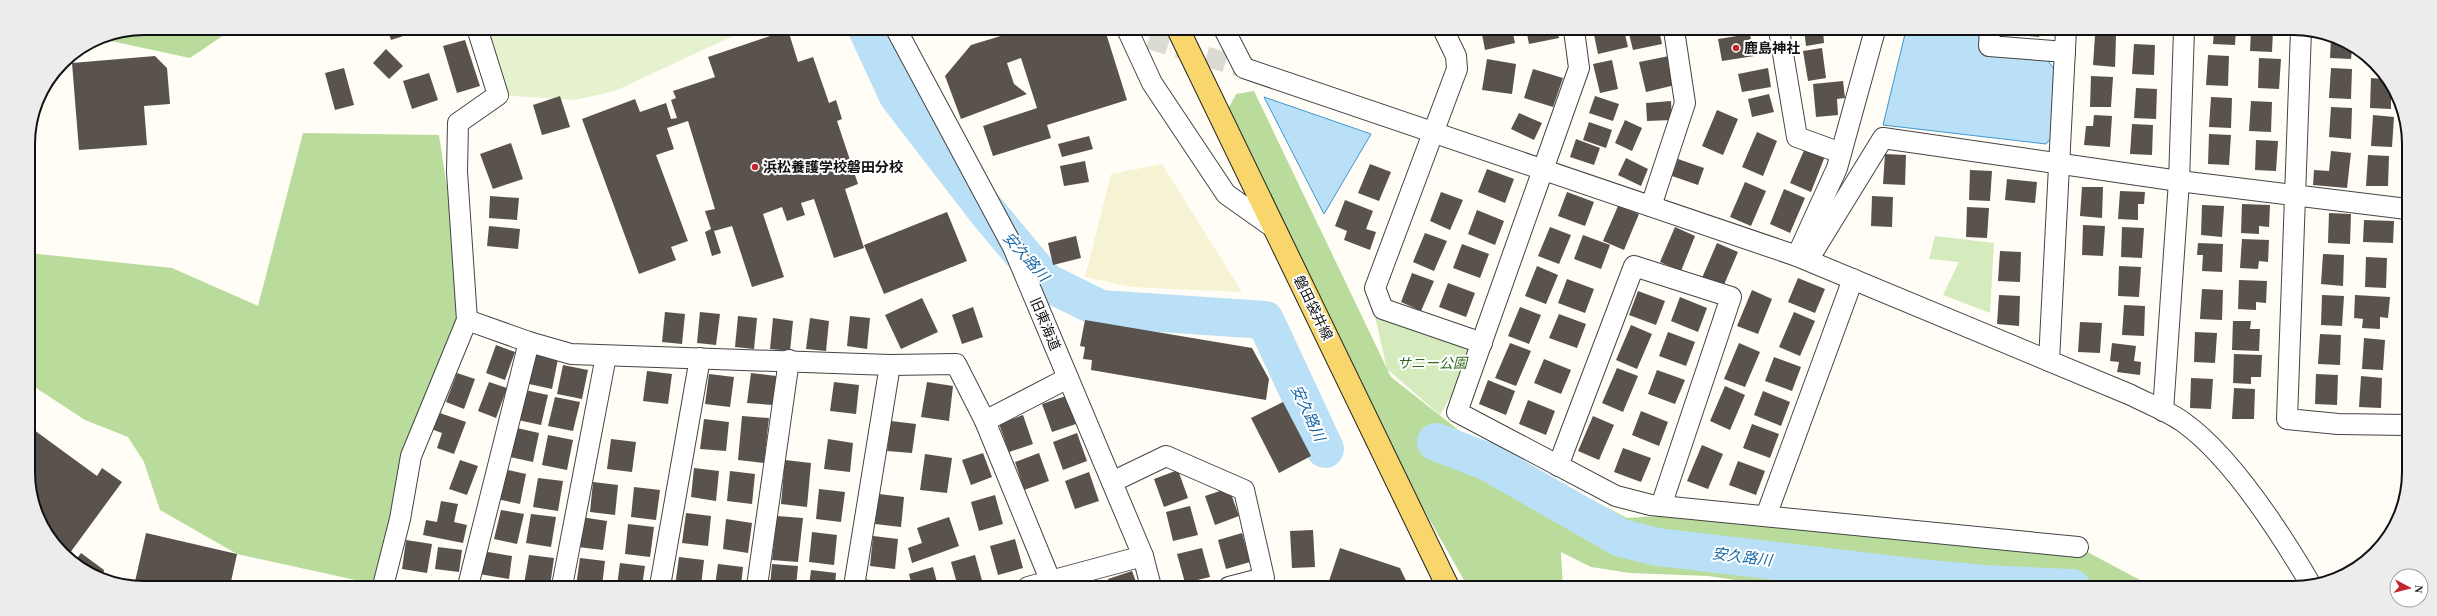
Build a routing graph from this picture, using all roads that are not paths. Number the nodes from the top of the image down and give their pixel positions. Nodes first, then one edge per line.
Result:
1 (479, 35) edge
2 (899, 35) edge
3 (1128, 35) edge
4 (1139, 35) edge
5 (1181, 35) edge
6 (1227, 35) edge
7 (1446, 35) edge
8 (1575, 35) edge
9 (1675, 35) edge
10 (1780, 35) edge
11 (1874, 35) edge
12 (1990, 35) edge
13 (2066, 35) edge
14 (2184, 35) edge
15 (2302, 35) edge
16 (1149, 39) tunnel mouth
17 (2065, 52) junction
18 (1434, 132) junction
19 (1841, 153) junction
20 (2059, 164) junction
21 (1543, 169) junction
22 (2179, 181) junction
23 (2295, 196) junction
24 (1651, 206) junction
25 (2402, 208) edge
26 (1274, 228) junction
27 (1802, 258) junction
28 (1853, 279) junction
29 (467, 320) junction
30 (529, 342) junction
31 (1482, 343) junction
32 (606, 356) junction
33 (700, 358) junction
34 (788, 360) junction
35 (2049, 361) junction
36 (890, 365) junction
37 (1068, 378) junction
38 (2163, 411) junction
39 (986, 421) junction
40 (2402, 425) edge
41 (1558, 466) junction
42 (1112, 482) junction
43 (1661, 506) junction
44 (1766, 516) junction
45 (2078, 547) dead end
46 (1143, 556) junction
47 (2308, 580) edge
48 (385, 581) edge
49 (469, 581) edge
50 (563, 581) edge
51 (661, 581) edge
52 (758, 581) edge
53 (855, 581) edge
54 (1051, 581) edge
55 (1059, 581) edge
56 (1149, 581) edge
57 (1252, 581) edge
58 (1445, 581) edge

1 - 29 street
2 - 37 street, 旧東海道
3 - 26 street
4 - 16 street
5 - 26 main road, 磐田袋井線
6 - 18 street
7 - 18 street
8 - 21 street
9 - 24 street
10 - 19 street
11 - 19 street
12 - 17 street
13 - 17 street
14 - 22 street
15 - 23 street
17 - 20 street
18 - 21 street
18 - 31 street
19 - 27 street
20 - 22 street
20 - 27 street
20 - 35 street
21 - 24 street
21 - 31 street
22 - 23 street
22 - 38 street
23 - 25 street
23 - 40 street
24 - 27 street
26 - 58 main road, 磐田袋井線
27 - 28 street
28 - 35 street
28 - 44 street
29 - 30 street
29 - 48 street
30 - 32 street
30 - 49 street
31 - 41 street
32 - 33 street
32 - 50 street
33 - 34 street
33 - 51 street
34 - 36 street
34 - 52 street
35 - 38 street
36 - 39 street
36 - 53 street
37 - 39 street
37 - 42 street, 旧東海道
38 - 47 street
39 - 54 street
41 - 43 street
41 - 43 street
42 - 46 street, 旧東海道
42 - 57 street
43 - 44 street
44 - 45 street
46 - 55 street
46 - 56 street, 旧東海道

